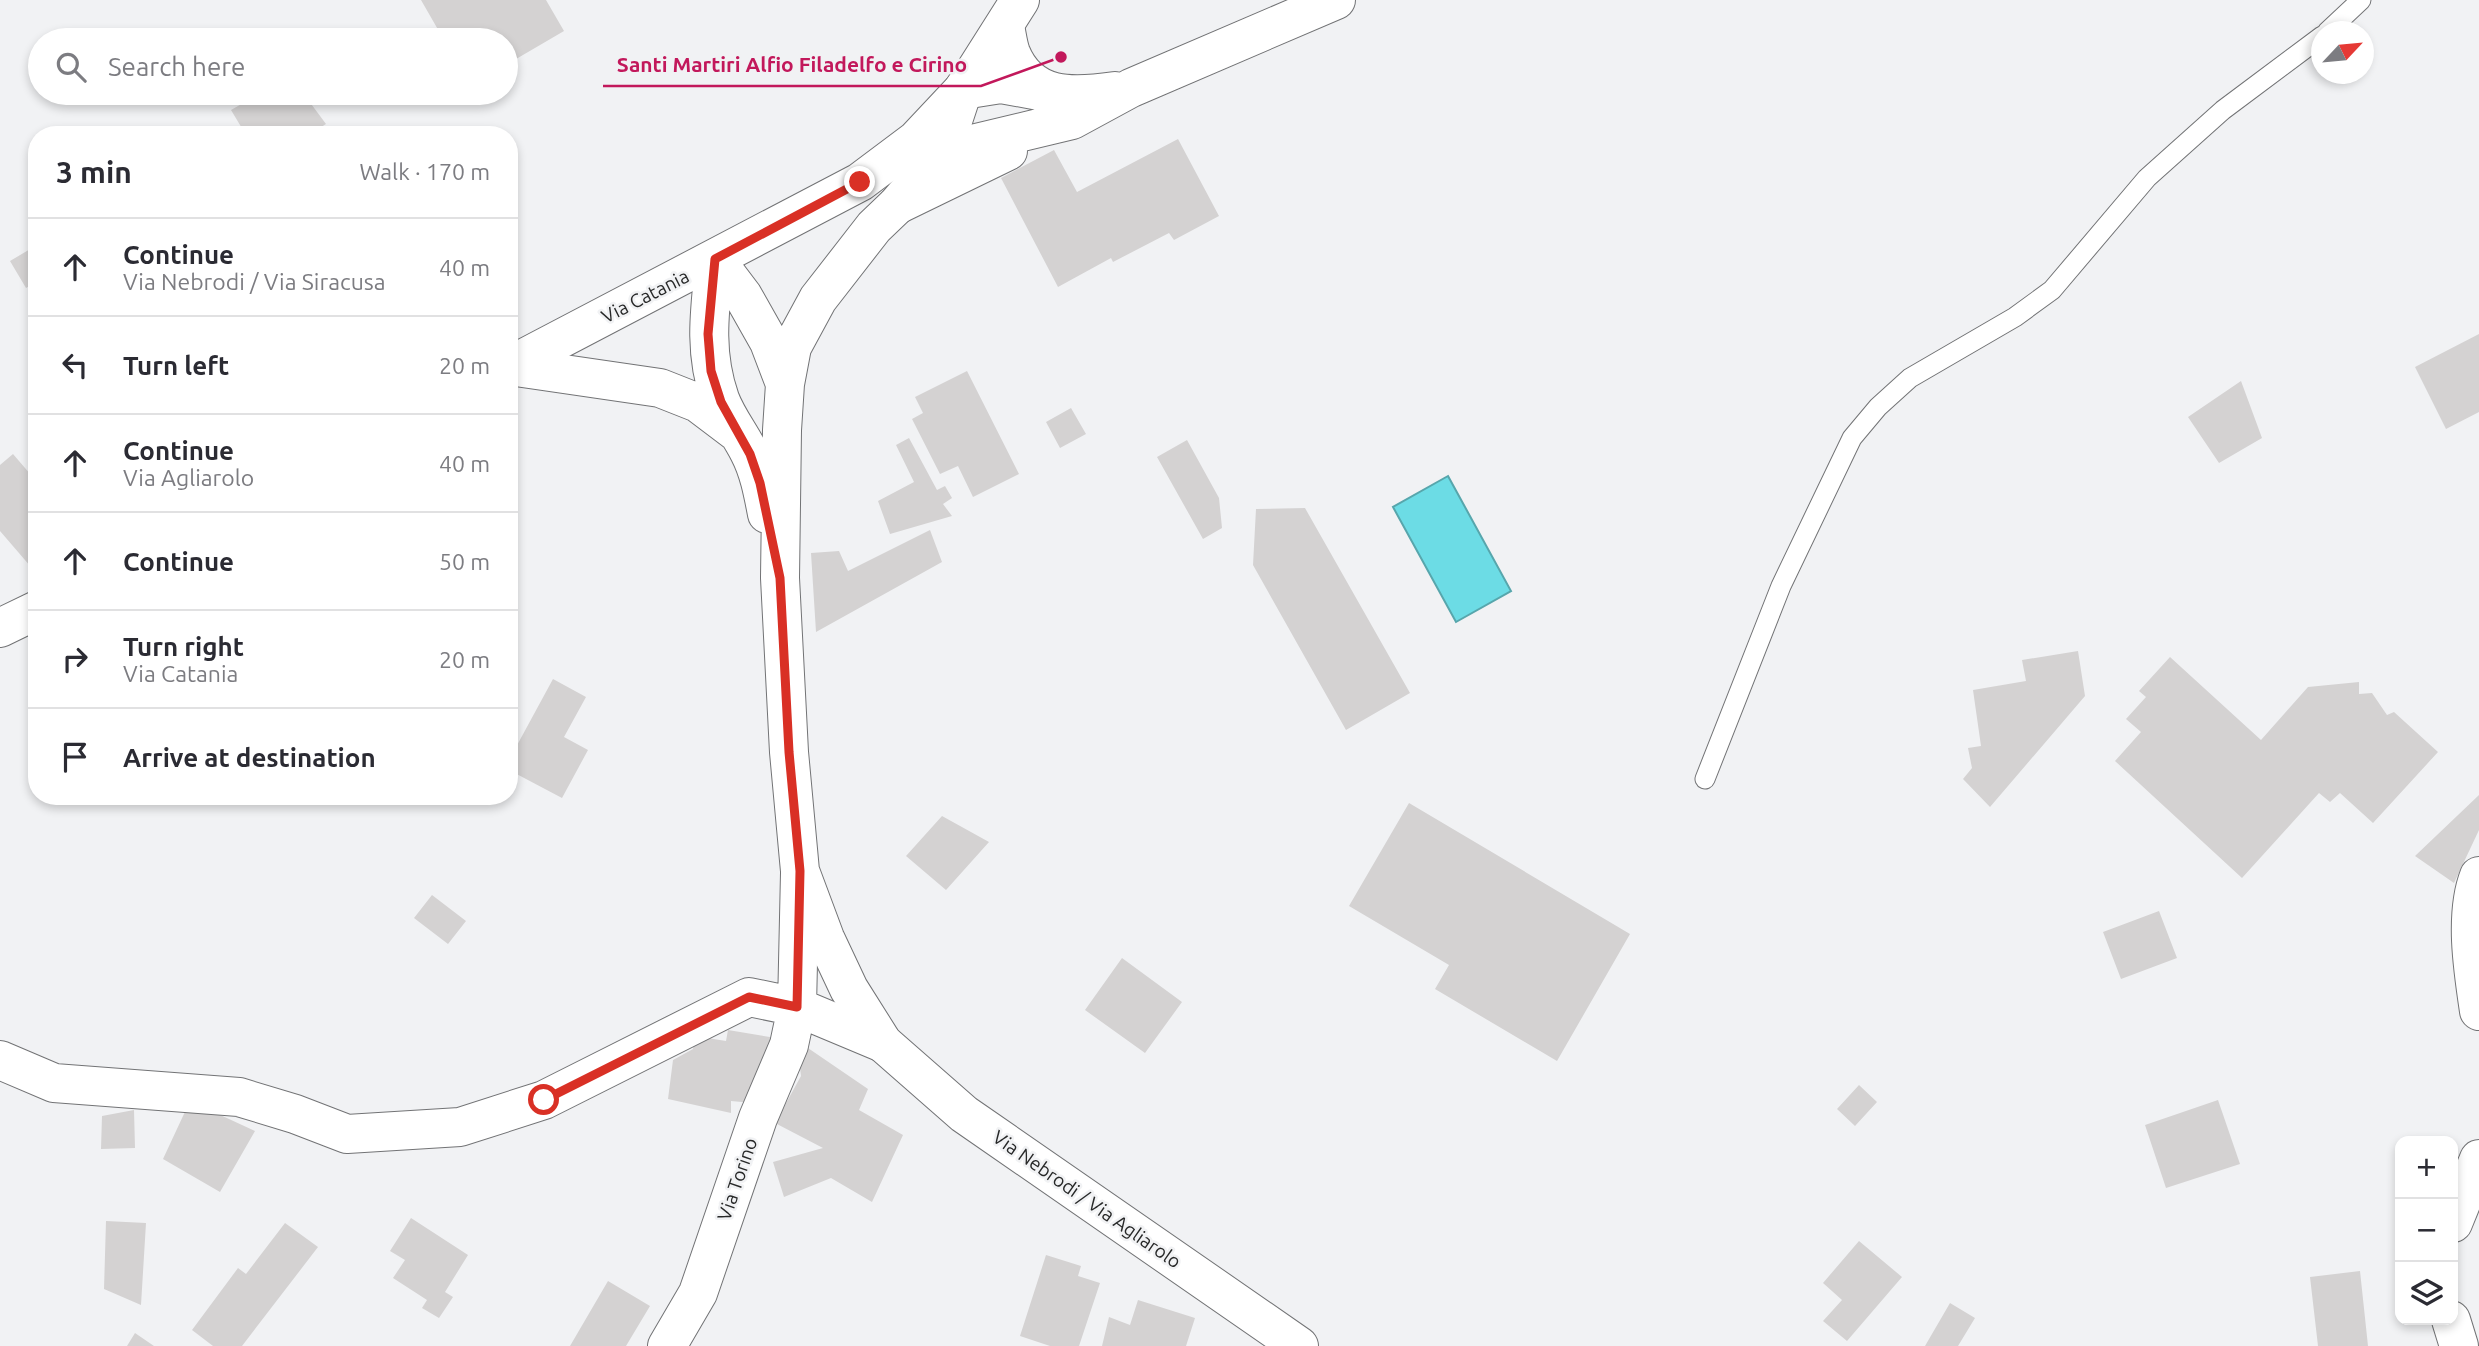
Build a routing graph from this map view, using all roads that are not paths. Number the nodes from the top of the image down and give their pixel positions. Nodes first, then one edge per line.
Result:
1 (1336, 0) edge
2 (2361, 0) edge
3 (1012, 13) edge
4 (2339, 21) edge
5 (2311, 44) edge
6 (962, 90) junction
7 (1062, 107) junction
8 (943, 150) junction
9 (860, 182) junction
10 (897, 205) junction
11 (715, 259) junction
12 (518, 361) edge
13 (518, 367) edge
14 (785, 384) junction
15 (737, 432) junction
16 (780, 578) junction
17 (28, 614) edge
18 (0, 628) edge
19 (1705, 779) dead end
20 (800, 871) junction
21 (2479, 876) edge
22 (797, 1007) junction
23 (2479, 1011) edge
24 (883, 1043) junction
25 (0, 1060) edge
26 (2479, 1159) edge
27 (2458, 1211) edge
28 (2453, 1325) edge
29 (667, 1346) edge
30 (1299, 1346) edge
31 (2459, 1346) edge

1 - 7 street
2 - 4 lane
3 - 6 street, Via Catania
3 - 7 street
5 - 19 lane
6 - 7 street
6 - 8 street
6 - 9 street, Via Catania
7 - 8 street
7 - 10 street
8 - 9 street
8 - 10 street
9 - 11 street, Via Catania
10 - 14 street
11 - 12 street, Via Catania
11 - 14 street
11 - 15 street
13 - 15 street
14 - 16 street
15 - 16 street
16 - 20 street
17 - 18 street
20 - 22 street, Via Torino
20 - 24 street
21 - 23 street
22 - 24 street
22 - 25 street
22 - 29 street, Via Torino
24 - 30 street, Via Nebrodi / Via Agliarolo
26 - 27 street
28 - 31 street

